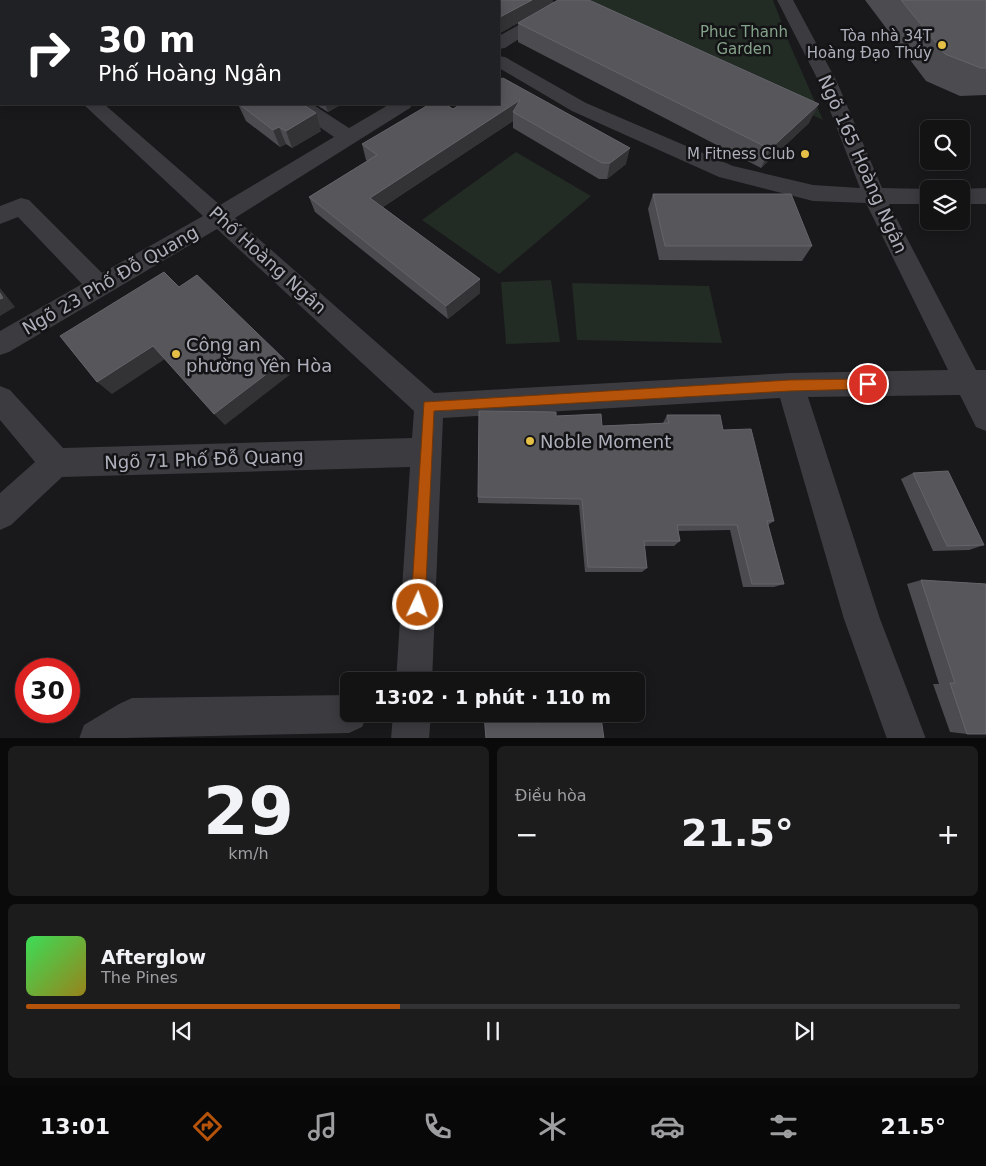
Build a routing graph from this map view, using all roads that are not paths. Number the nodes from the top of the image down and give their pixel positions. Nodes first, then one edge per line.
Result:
1 (575, 0) edge
2 (785, 0) edge
3 (500, 43) edge
4 (500, 62) edge
5 (95, 105) edge
6 (301, 105) edge
7 (401, 105) edge
8 (349, 137) junction
9 (874, 196) junction
10 (920, 196) edge
11 (970, 196) edge
12 (986, 196) edge
13 (0, 216) edge
14 (220, 216) junction
15 (99, 286) junction
16 (0, 344) edge
17 (976, 382) edge
18 (790, 386) junction
19 (0, 398) edge
20 (429, 406) junction
21 (986, 418) edge
22 (427, 452) junction
23 (56, 464) junction
24 (0, 514) edge
25 (415, 672) edge
26 (340, 715) edge
27 (411, 722) edge
28 (129, 728) edge
29 (98, 738) edge
30 (410, 738) edge
31 (907, 738) edge

1 - 3 street
2 - 9 street, Ngõ 165 Hoàng Ngân
4 - 9 street
5 - 14 street, Phố Hoàng Ngân
6 - 8 street
7 - 8 street, Ngõ 23 Phố Đỗ Quang
8 - 14 street, Ngõ 23 Phố Đỗ Quang
9 - 10 street
9 - 17 street, Ngõ 165 Hoàng Ngân
11 - 12 street
13 - 15 street
14 - 15 street, Ngõ 23 Phố Đỗ Quang
14 - 20 street, Phố Hoàng Ngân
15 - 16 street, Ngõ 23 Phố Đỗ Quang
17 - 18 street
17 - 21 street, Ngõ 165 Hoàng Ngân
18 - 20 street
18 - 31 street
19 - 23 street
20 - 22 street
22 - 23 street, Ngõ 71 Phố Đỗ Quang
22 - 25 street
23 - 24 street
26 - 28 street
27 - 30 street
28 - 29 street

